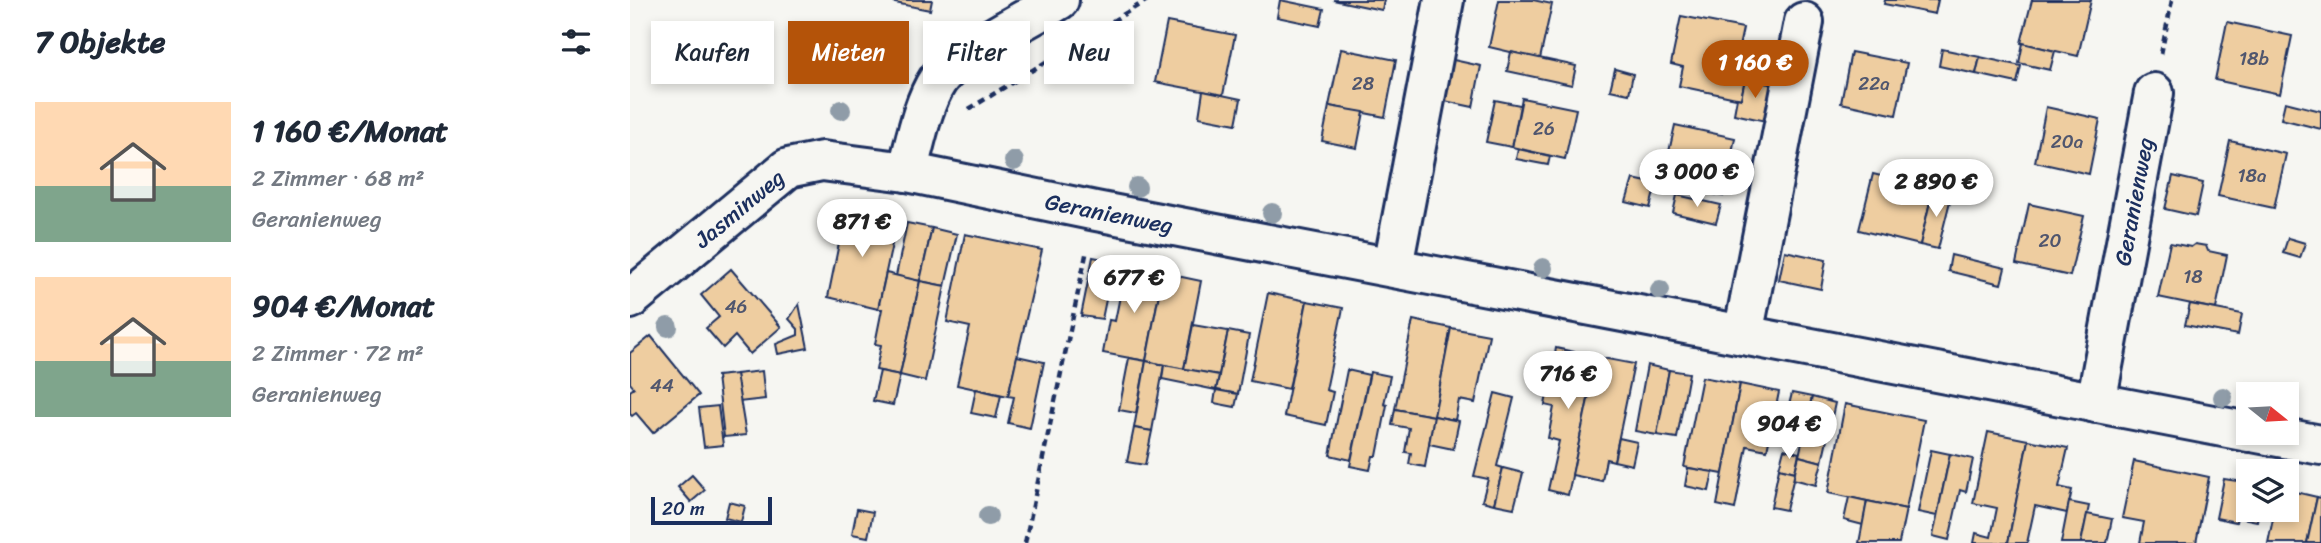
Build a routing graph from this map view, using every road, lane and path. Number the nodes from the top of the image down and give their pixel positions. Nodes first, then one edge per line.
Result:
1 (1059, 0) edge
2 (1147, 0) edge
3 (1444, 0) edge
4 (2172, 0) edge
5 (1804, 22) dead end
6 (2154, 93) joint
7 (958, 116) dead end
8 (907, 172) junction
9 (1096, 211) junction
10 (1393, 267) junction
11 (630, 299) edge
12 (1743, 335) junction
13 (2096, 403) junction
14 (2236, 429) edge
15 (2300, 441) edge
16 (2321, 445) edge
17 (1025, 543) edge

1 - 8 street
2 - 7 path
3 - 10 street
4 - 6 path
5 - 12 street
6 - 13 street, Geranienweg
8 - 9 street, Geranienweg
8 - 11 street, Jasminweg
9 - 10 street, Geranienweg
9 - 17 path
10 - 12 street, Geranienweg
12 - 13 street, Geranienweg
13 - 14 street, Geranienweg
15 - 16 street, Geranienweg

